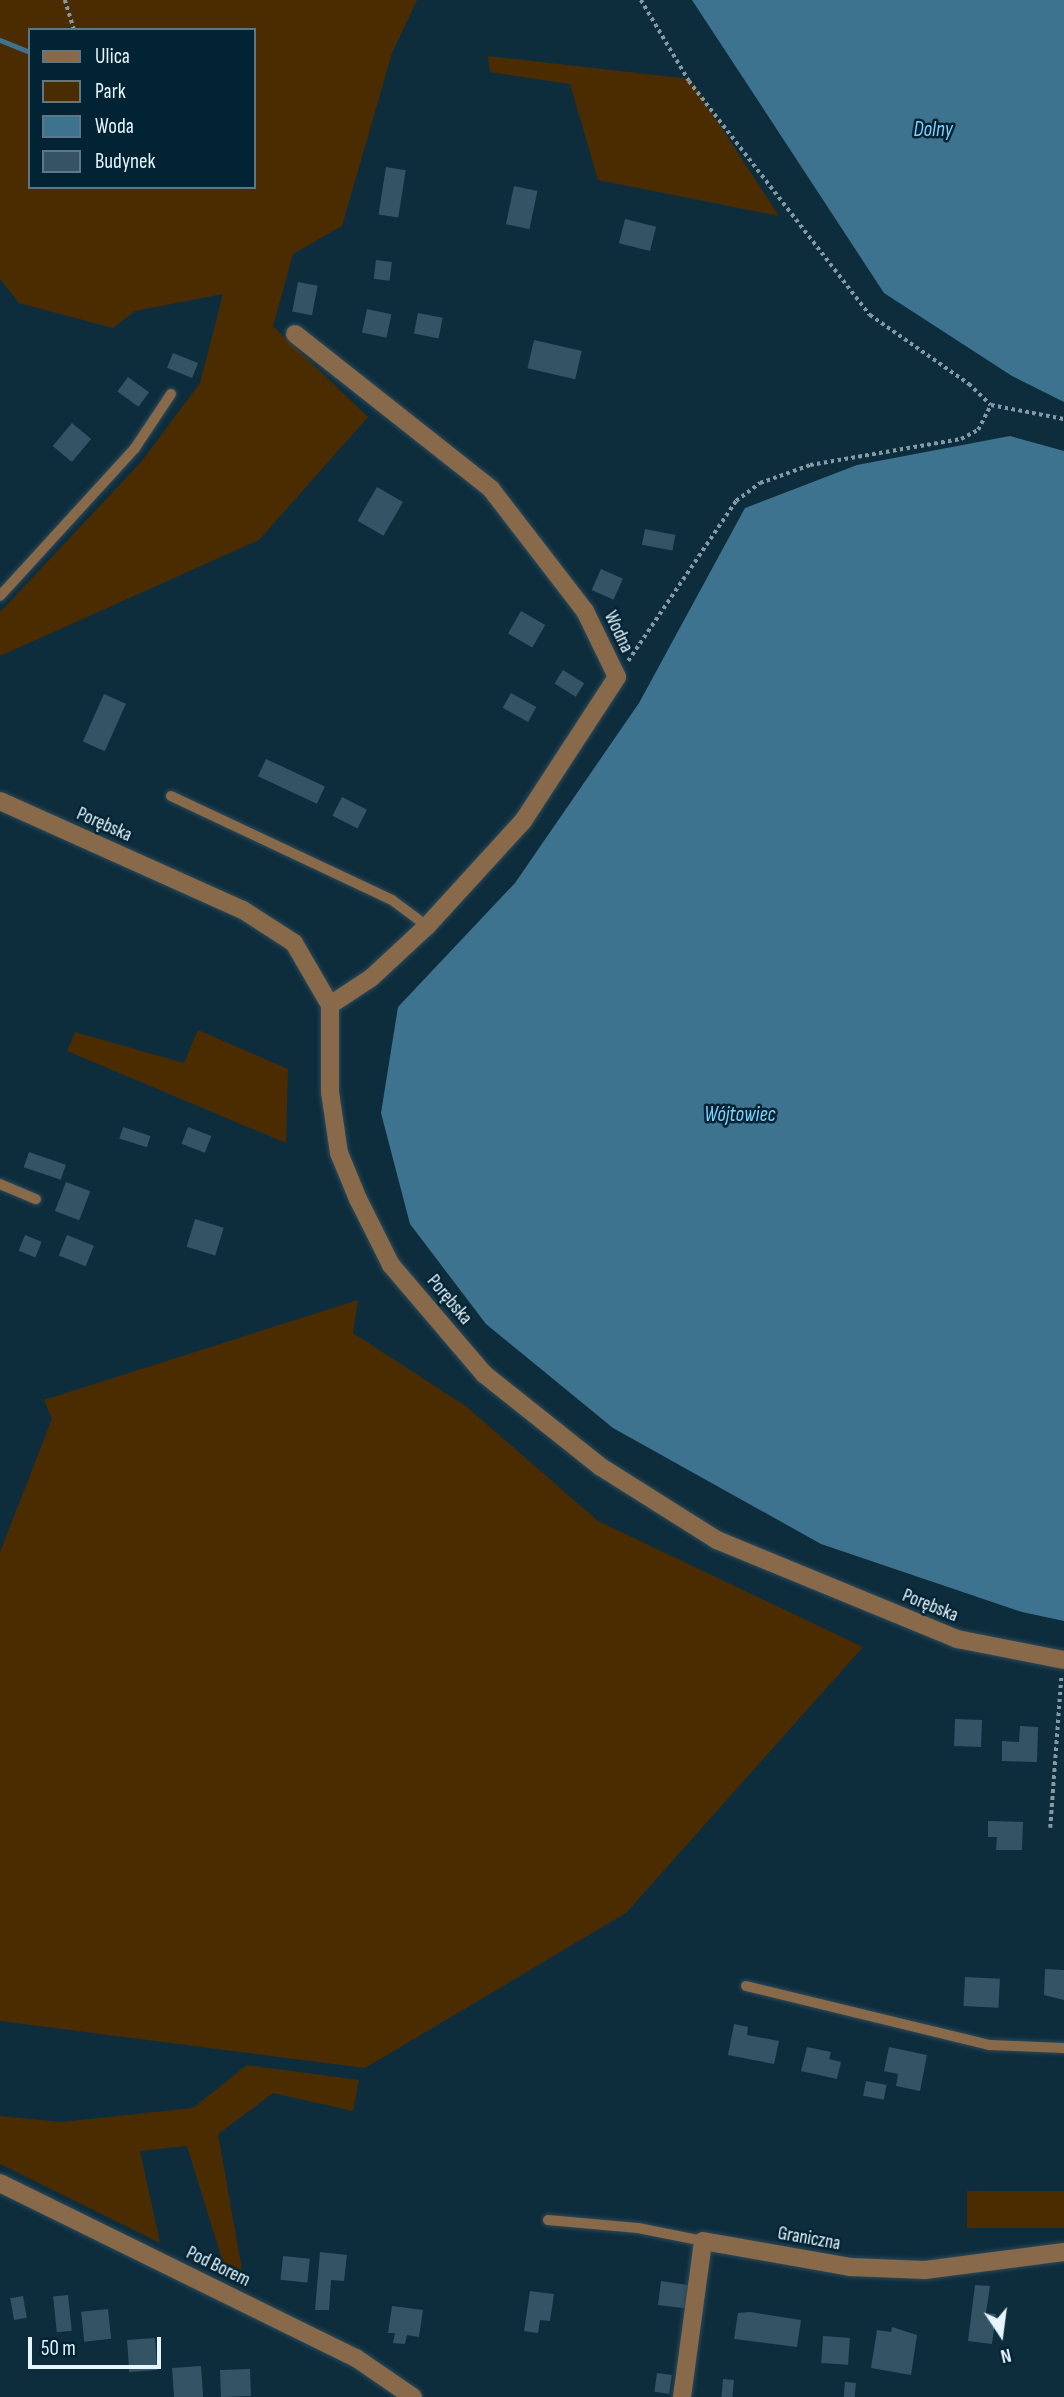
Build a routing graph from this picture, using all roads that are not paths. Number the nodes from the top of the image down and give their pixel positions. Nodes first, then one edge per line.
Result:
1 (295, 334) dead end
2 (171, 394) dead end
3 (0, 596) edge
4 (171, 796) dead end
5 (0, 801) edge
6 (427, 926) junction
7 (330, 1005) junction
8 (0, 1184) edge
9 (36, 1199) dead end
10 (1063, 1660) edge
11 (746, 1986) dead end
12 (1064, 2048) edge
13 (0, 2183) edge
14 (548, 2220) dead end
15 (703, 2241) junction
16 (1064, 2252) edge
17 (413, 2397) edge
18 (682, 2397) edge

1 - 6 street, Wodna
2 - 3 lane
4 - 6 lane
5 - 7 street, Porębska
6 - 7 street, Wodna
7 - 10 street, Porębska
8 - 9 lane
11 - 12 lane
13 - 17 street, Pod Borem
14 - 15 lane
15 - 16 street, Graniczna
15 - 18 street

